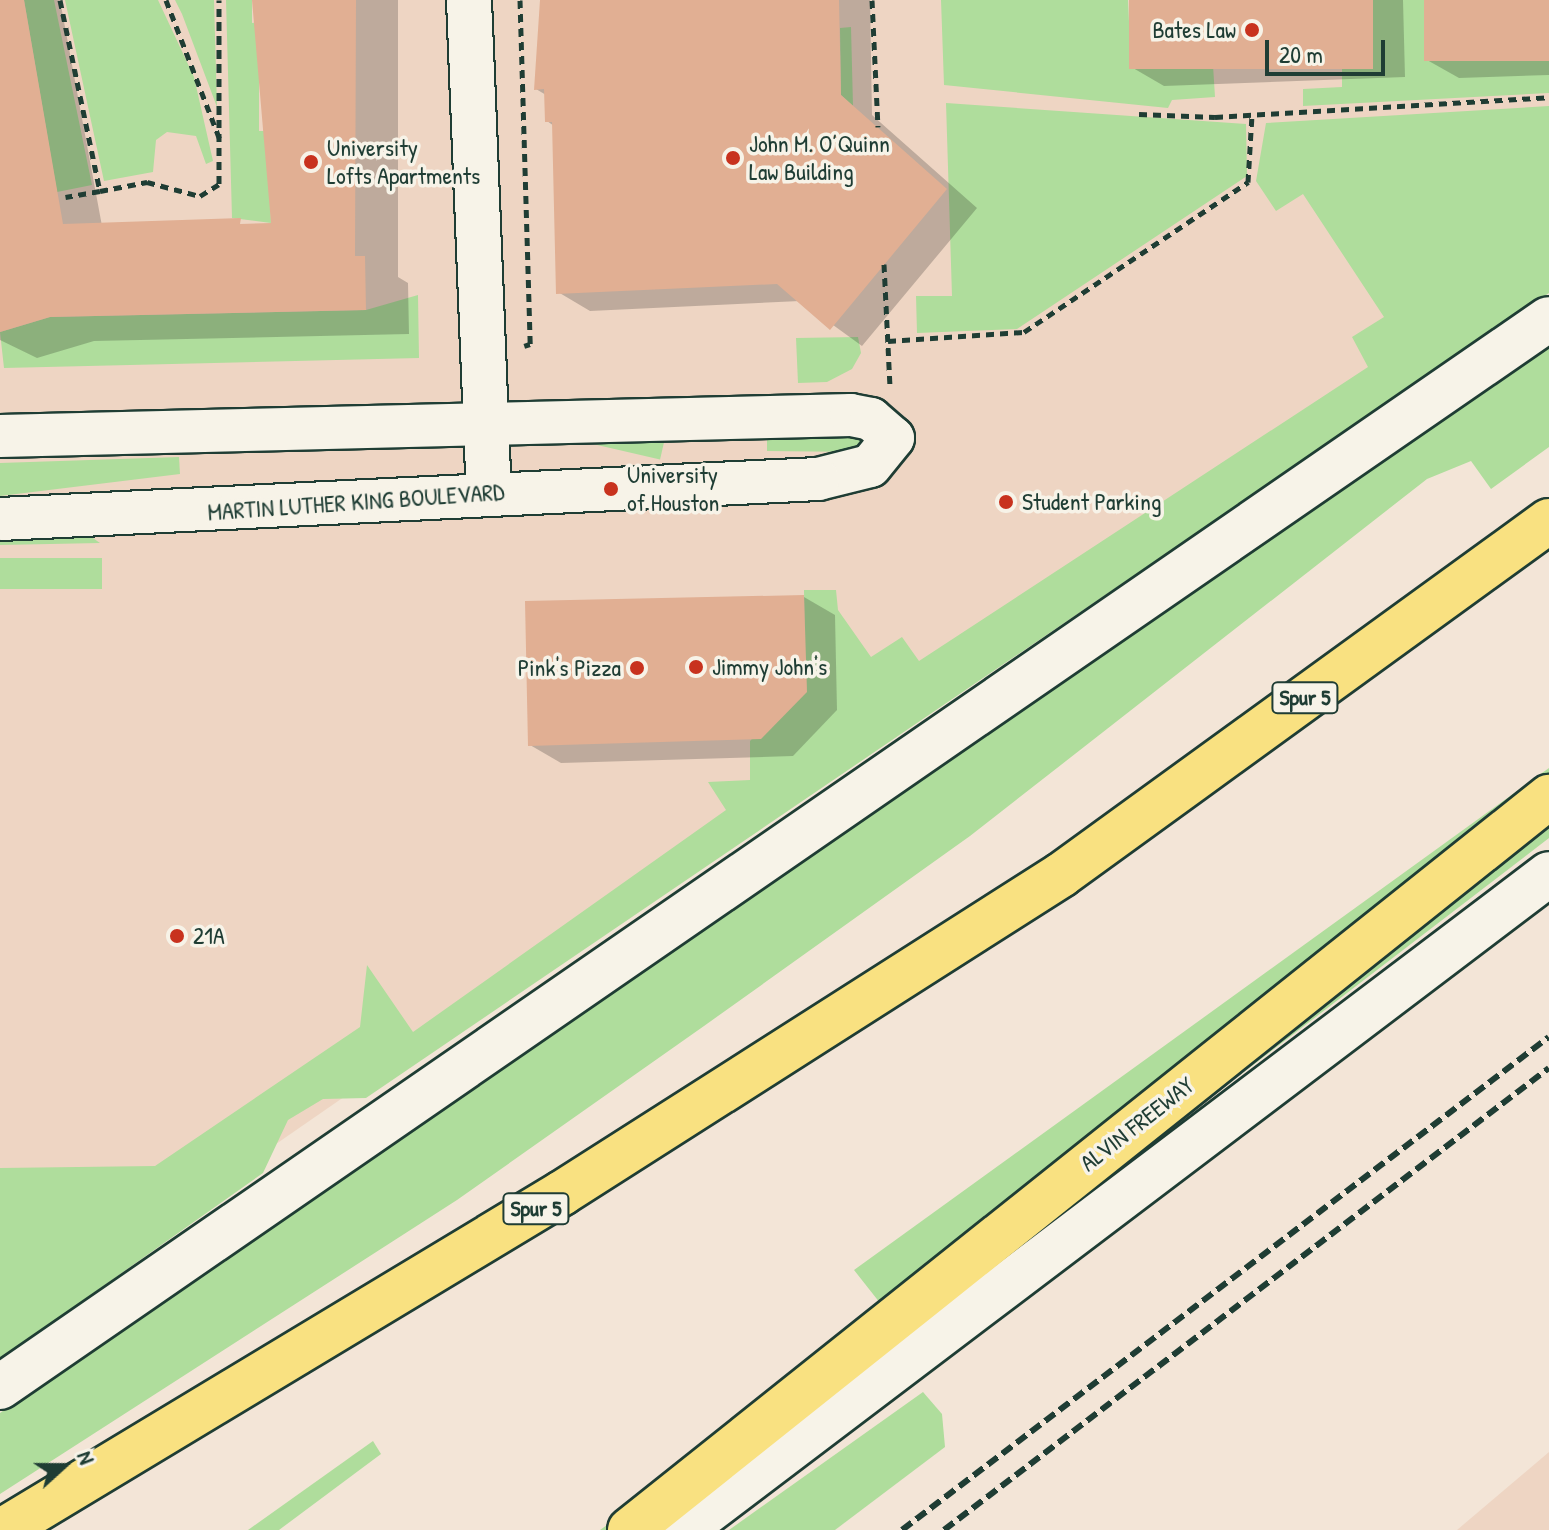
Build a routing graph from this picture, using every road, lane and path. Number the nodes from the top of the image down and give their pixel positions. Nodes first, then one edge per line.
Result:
1 (60, 0) edge
2 (166, 0) edge
3 (219, 0) edge
4 (469, 0) edge
5 (520, 0) edge
6 (872, 0) edge
7 (1549, 97) edge
8 (1139, 114) dead end
9 (1252, 115) junction
10 (878, 127) dead end
11 (223, 149) junction
12 (100, 191) junction
13 (66, 197) dead end
14 (884, 264) dead end
15 (1549, 319) edge
16 (888, 341) junction
17 (516, 347) dead end
18 (699, 421) junction
19 (489, 427) junction
20 (0, 436) edge
21 (893, 438) junction
22 (701, 482) junction
23 (489, 491) junction
24 (0, 519) edge
25 (1549, 521) edge
26 (1549, 797) edge
27 (1549, 874) edge
28 (0, 1387) edge
29 (3, 1530) edge
30 (630, 1530) edge
31 (683, 1530) edge

1 - 12 path
2 - 11 path
3 - 11 path
4 - 19 main road
5 - 17 path
6 - 10 path
7 - 9 path
8 - 9 path
9 - 16 path
11 - 12 path
12 - 13 path
14 - 16 path
15 - 28 main road
16 - 21 path
18 - 19 street
18 - 21 street
18 - 22 street
19 - 20 street
19 - 23 main road
21 - 22 street, MARTIN LUTHER KING BOULEVARD
22 - 23 street, MARTIN LUTHER KING BOULEVARD
23 - 24 street, MARTIN LUTHER KING BOULEVARD
25 - 29 highway, Spur 5
26 - 30 highway, ALVIN FREEWAY
27 - 31 main road

